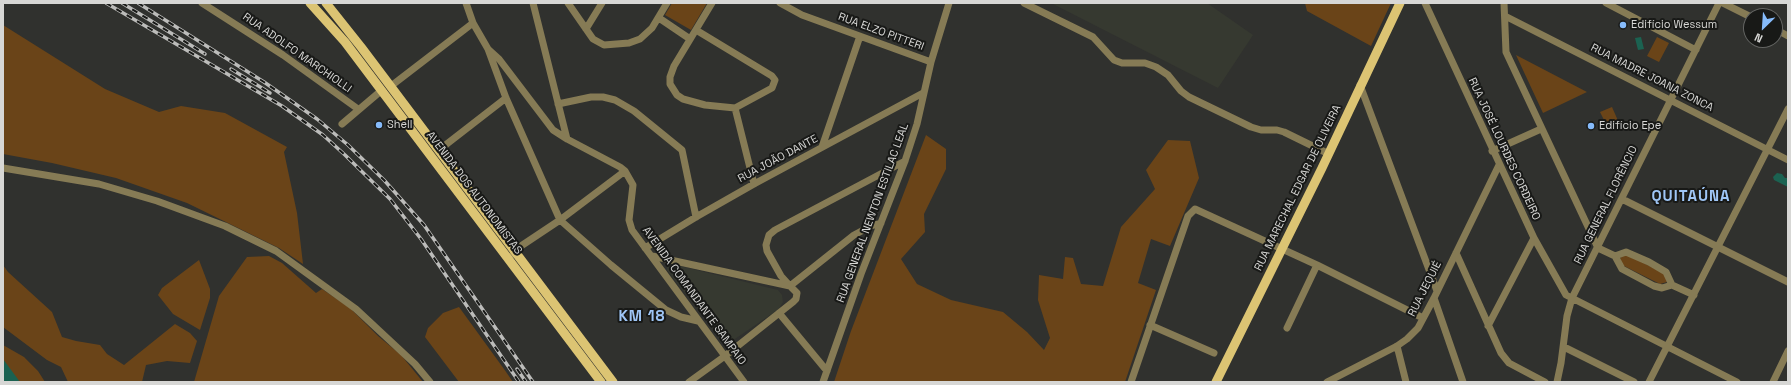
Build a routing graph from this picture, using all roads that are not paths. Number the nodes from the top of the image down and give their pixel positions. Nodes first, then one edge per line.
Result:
1 (310, 3) edge
2 (326, 3) edge
3 (460, 3) edge
4 (533, 3) edge
5 (568, 3) edge
6 (602, 3) edge
7 (667, 3) edge
8 (712, 3) edge
9 (780, 3) edge
10 (949, 3) edge
11 (1024, 3) edge
12 (1400, 3) edge
13 (1425, 3) edge
14 (1504, 3) edge
15 (1606, 3) edge
16 (1719, 3) edge
17 (1723, 3) edge
18 (206, 4) edge
19 (466, 6) edge
20 (1743, 13) edge
21 (1505, 16) junction
22 (658, 18) junction
23 (473, 23) junction
24 (586, 29) junction
25 (696, 30) junction
26 (860, 36) junction
27 (690, 39) junction
28 (488, 49) junction
29 (1696, 50) junction
30 (931, 62) junction
31 (1360, 85) junction
32 (390, 86) junction
33 (382, 90) junction
34 (923, 93) junction
35 (506, 98) junction
36 (1671, 100) junction
37 (558, 104) junction
38 (735, 108) junction
39 (358, 109) junction
40 (1788, 109) edge
41 (342, 124) dead end
42 (1541, 129) junction
43 (566, 139) junction
44 (822, 148) junction
45 (439, 150) junction
46 (1492, 150) junction
47 (1768, 150) junction
48 (1329, 154) junction
49 (1788, 160) edge
50 (905, 161) junction
51 (1499, 166) junction
52 (3, 168) edge
53 (625, 171) junction
54 (754, 184) junction
55 (1622, 199) junction
56 (696, 217) junction
57 (560, 220) junction
58 (881, 224) junction
59 (1534, 238) junction
60 (1719, 246) junction
61 (645, 248) junction
62 (1598, 248) junction
63 (1282, 249) junction
64 (515, 250) junction
65 (1456, 253) junction
66 (652, 256) junction
67 (1615, 256) junction
68 (510, 260) junction
69 (1318, 265) junction
70 (1788, 282) edge
71 (1672, 285) junction
72 (790, 286) junction
73 (1436, 294) junction
74 (1694, 295) junction
75 (1572, 298) junction
76 (779, 313) junction
77 (1423, 318) junction
78 (698, 321) junction
79 (1150, 325) junction
80 (1488, 326) junction
81 (1287, 328) dead end
82 (1397, 346) junction
83 (1564, 347) junction
84 (1667, 347) junction
85 (1788, 351) edge
86 (1214, 353) dead end
87 (725, 356) junction
88 (827, 371) junction
89 (430, 382) edge
90 (601, 382) edge
91 (613, 382) edge
92 (689, 382) edge
93 (744, 382) edge
94 (823, 382) edge
95 (1131, 382) edge
96 (1216, 382) edge
97 (1327, 382) edge
98 (1406, 382) edge
99 (1463, 382) edge
100 (1544, 382) edge
101 (1557, 382) edge
102 (1634, 382) edge
103 (1650, 382) edge
104 (1737, 382) edge
105 (1773, 382) edge

1 - 33 main road, AVENIDA DOS AUTONOMISTAS
2 - 32 main road, AVENIDA DOS AUTONOMISTAS
3 - 19 street
4 - 37 street
5 - 24 street
6 - 24 street
7 - 22 street
8 - 25 street
9 - 26 street, RUA ELZO PITTERI
10 - 30 street, RUA GENERAL NEWTON ESTILAC LEAL
11 - 48 street
12 - 31 main road, RUA MARECHAL EDGAR DE OLIVEIRA
13 - 46 street, RUA JOSÉ LOURDES CORDEIRO
14 - 21 street
15 - 29 street
16 - 29 street, RUA GENERAL FLORÊNCIO
17 - 20 street
18 - 39 street, RUA ADOLFO MARCHIOLLI
19 - 23 street
21 - 36 street, RUA MADRE JOANA ZONCA
21 - 42 street
22 - 24 street
22 - 27 street
23 - 28 street
23 - 32 street
25 - 27 street
25 - 38 street
26 - 30 street, RUA ELZO PITTERI
26 - 44 street
27 - 38 street
28 - 35 street
28 - 43 street
29 - 36 street, RUA GENERAL FLORÊNCIO
30 - 34 street, RUA GENERAL NEWTON ESTILAC LEAL
31 - 48 main road, RUA MARECHAL EDGAR DE OLIVEIRA
31 - 73 street
32 - 45 main road, AVENIDA DOS AUTONOMISTAS
33 - 39 street
33 - 68 main road, AVENIDA DOS AUTONOMISTAS
34 - 44 street, RUA JOÃO DANTE
34 - 50 street, RUA GENERAL NEWTON ESTILAC LEAL
35 - 45 street
35 - 57 street
36 - 47 street, RUA MADRE JOANA ZONCA
36 - 55 street, RUA GENERAL FLORÊNCIO
37 - 43 street
37 - 56 street
38 - 54 street
39 - 41 street
40 - 47 street
42 - 46 street
42 - 62 street
43 - 53 street
44 - 54 street, RUA JOÃO DANTE
45 - 64 main road, AVENIDA DOS AUTONOMISTAS
46 - 51 street, RUA JOSÉ LOURDES CORDEIRO
47 - 49 street, RUA MADRE JOANA ZONCA
47 - 60 street
48 - 63 main road, RUA MARECHAL EDGAR DE OLIVEIRA
50 - 58 street, RUA GENERAL NEWTON ESTILAC LEAL
50 - 72 street
51 - 59 street, RUA JOSÉ LOURDES CORDEIRO
51 - 65 street, RUA JEQUIÉ
52 - 89 street
53 - 57 street
53 - 61 street, AVENIDA COMANDANTE SAMPAIO
54 - 56 street, RUA JOÃO DANTE
55 - 60 street
55 - 62 street, RUA GENERAL FLORÊNCIO
56 - 61 street, RUA JOÃO DANTE
57 - 64 street
57 - 78 street
58 - 72 street
58 - 88 street, RUA GENERAL NEWTON ESTILAC LEAL
59 - 75 street, RUA JOSÉ LOURDES CORDEIRO
59 - 80 street
60 - 70 street
60 - 74 street
61 - 66 street, AVENIDA COMANDANTE SAMPAIO
62 - 67 street
62 - 75 street, RUA GENERAL FLORÊNCIO
63 - 69 street
63 - 79 street
63 - 96 main road, RUA MARECHAL EDGAR DE OLIVEIRA
64 - 68 street
64 - 91 main road, AVENIDA DOS AUTONOMISTAS
65 - 73 street, RUA JEQUIÉ
65 - 80 street
66 - 72 street
66 - 78 street, AVENIDA COMANDANTE SAMPAIO
67 - 71 street
67 - 71 street
68 - 90 main road, AVENIDA DOS AUTONOMISTAS
69 - 77 street
69 - 81 street
71 - 74 street
72 - 76 street
73 - 77 street, RUA JEQUIÉ
73 - 99 street
74 - 84 street
75 - 83 street, RUA GENERAL FLORÊNCIO
75 - 84 street
76 - 87 street
76 - 88 street
77 - 82 street, RUA JEQUIÉ
78 - 87 street, AVENIDA COMANDANTE SAMPAIO
79 - 86 street
79 - 95 street
80 - 100 street
82 - 97 street, RUA JEQUIÉ
82 - 98 street
83 - 101 street, RUA GENERAL FLORÊNCIO
83 - 102 street
84 - 103 street
84 - 104 street
85 - 105 street
87 - 92 street
87 - 93 street, AVENIDA COMANDANTE SAMPAIO
88 - 94 street, RUA GENERAL NEWTON ESTILAC LEAL

